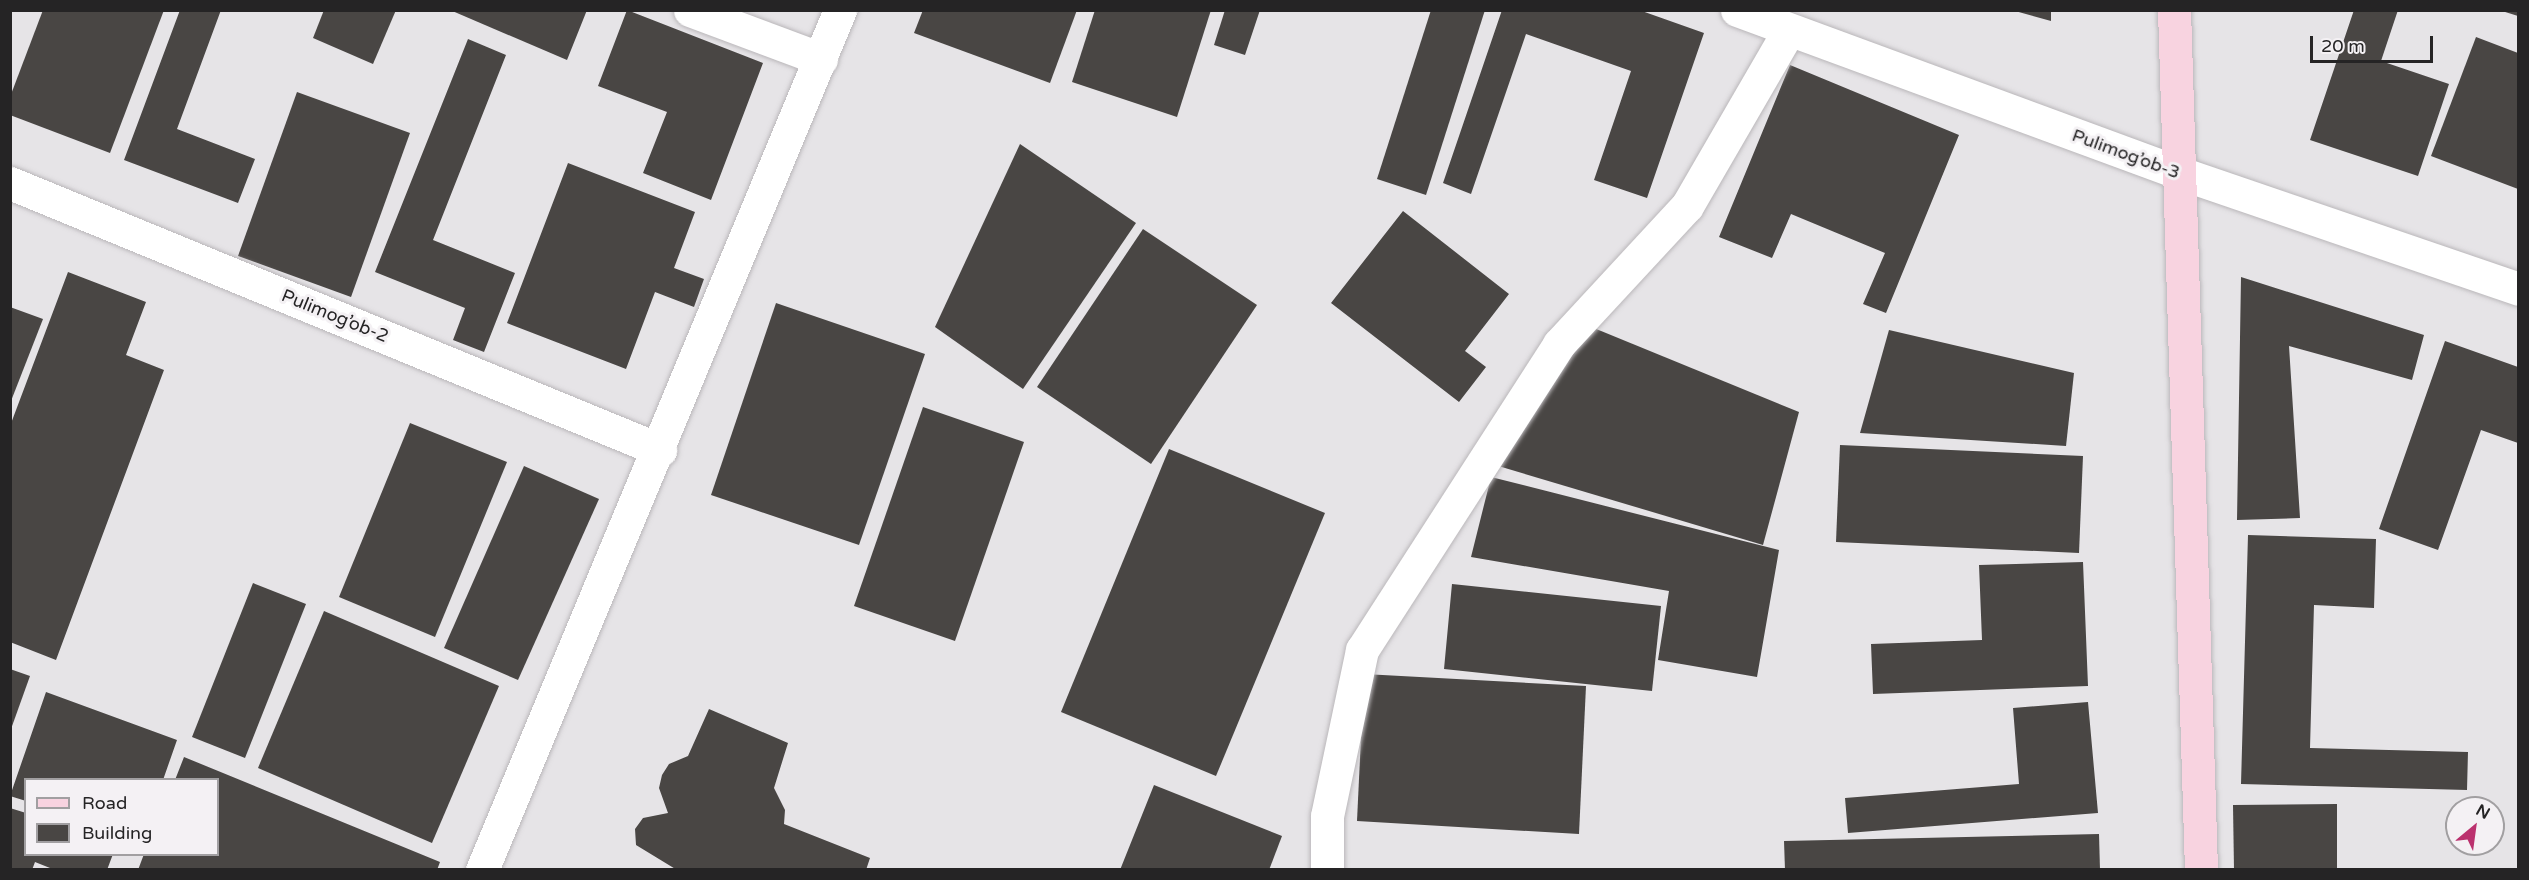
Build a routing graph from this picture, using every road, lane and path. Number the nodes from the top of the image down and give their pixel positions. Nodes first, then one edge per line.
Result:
1 (690, 10) edge
2 (840, 10) edge
3 (1737, 10) edge
4 (2174, 10) edge
5 (1789, 30) junction
6 (821, 59) junction
7 (2180, 174) junction
8 (10, 183) edge
9 (2518, 289) edge
10 (660, 450) junction
11 (482, 870) edge
12 (1327, 870) edge
13 (2201, 870) edge

1 - 6 street
2 - 6 street
3 - 5 street, Pulimog’ob-3
4 - 7 main road
5 - 7 street, Pulimog’ob-3
5 - 12 street
6 - 10 street
7 - 9 street, Pulimog’ob-3
7 - 13 main road
8 - 10 street, Pulimog’ob-2
10 - 11 street

